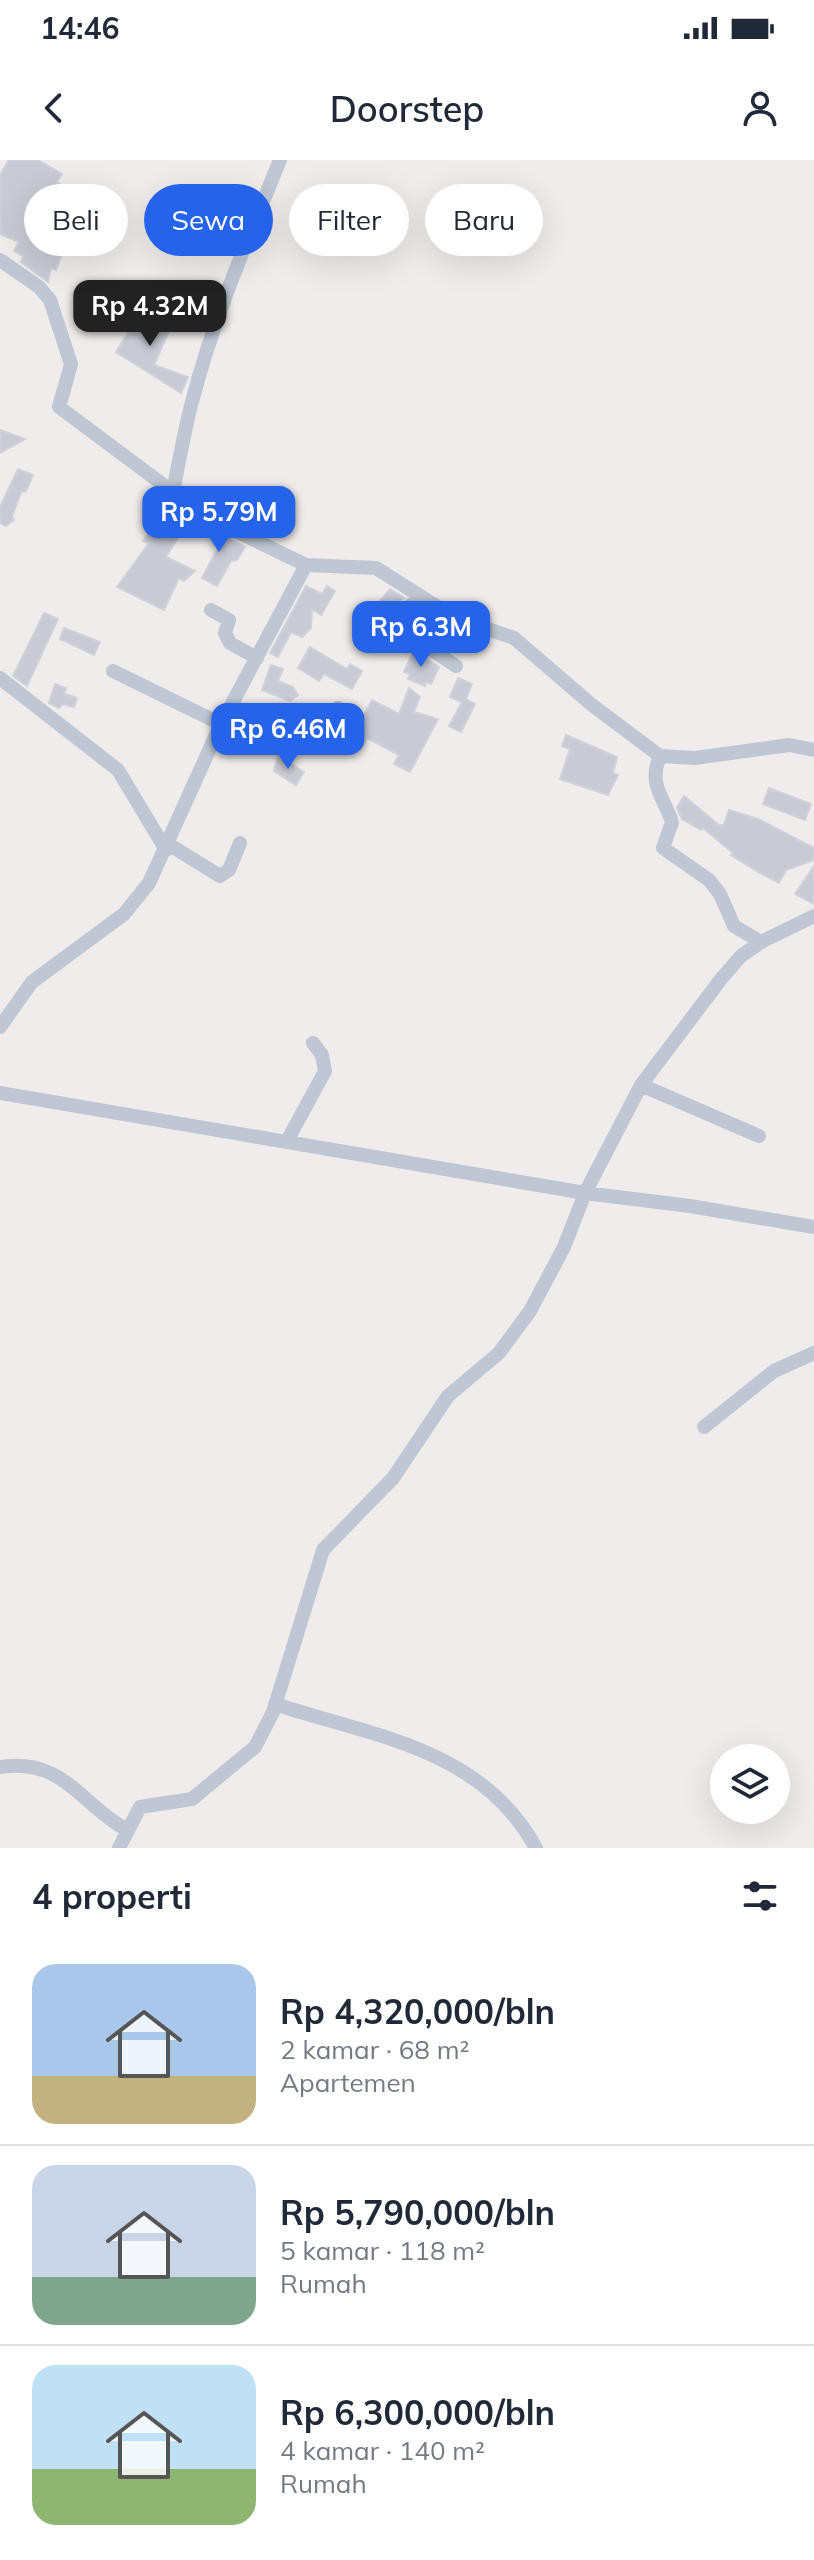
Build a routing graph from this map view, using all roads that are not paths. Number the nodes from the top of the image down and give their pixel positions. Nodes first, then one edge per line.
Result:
1 (280, 160) edge
2 (0, 260) edge
3 (173, 492) junction
4 (306, 565) junction
5 (419, 597) junction
6 (211, 610) dead end
7 (257, 658) junction
8 (456, 666) dead end
9 (113, 671) dead end
10 (0, 678) edge
11 (230, 707) junction
12 (338, 708) dead end
13 (221, 724) junction
14 (814, 750) edge
15 (660, 756) junction
16 (240, 843) dead end
17 (167, 847) junction
18 (814, 916) edge
19 (761, 942) junction
20 (0, 1027) edge
21 (313, 1043) dead end
22 (641, 1085) junction
23 (0, 1093) edge
24 (759, 1136) dead end
25 (287, 1141) junction
26 (585, 1193) junction
27 (814, 1227) edge
28 (814, 1353) edge
29 (704, 1427) dead end
30 (275, 1704) junction
31 (0, 1767) edge
32 (127, 1830) junction
33 (119, 1848) edge
34 (536, 1848) edge

1 - 3 street
2 - 3 street
3 - 4 street
4 - 5 street
4 - 7 street
5 - 8 street
5 - 15 street
6 - 7 street
7 - 11 street
9 - 13 street
10 - 17 street
11 - 12 street
11 - 13 street
13 - 17 street
14 - 15 street
15 - 19 street
16 - 17 street
17 - 20 street
18 - 19 street
19 - 22 street
21 - 25 street
22 - 24 street
22 - 26 street
23 - 25 street
25 - 26 street
26 - 27 street
26 - 30 street
28 - 29 street
30 - 32 street
30 - 34 street
31 - 32 street
32 - 33 street

